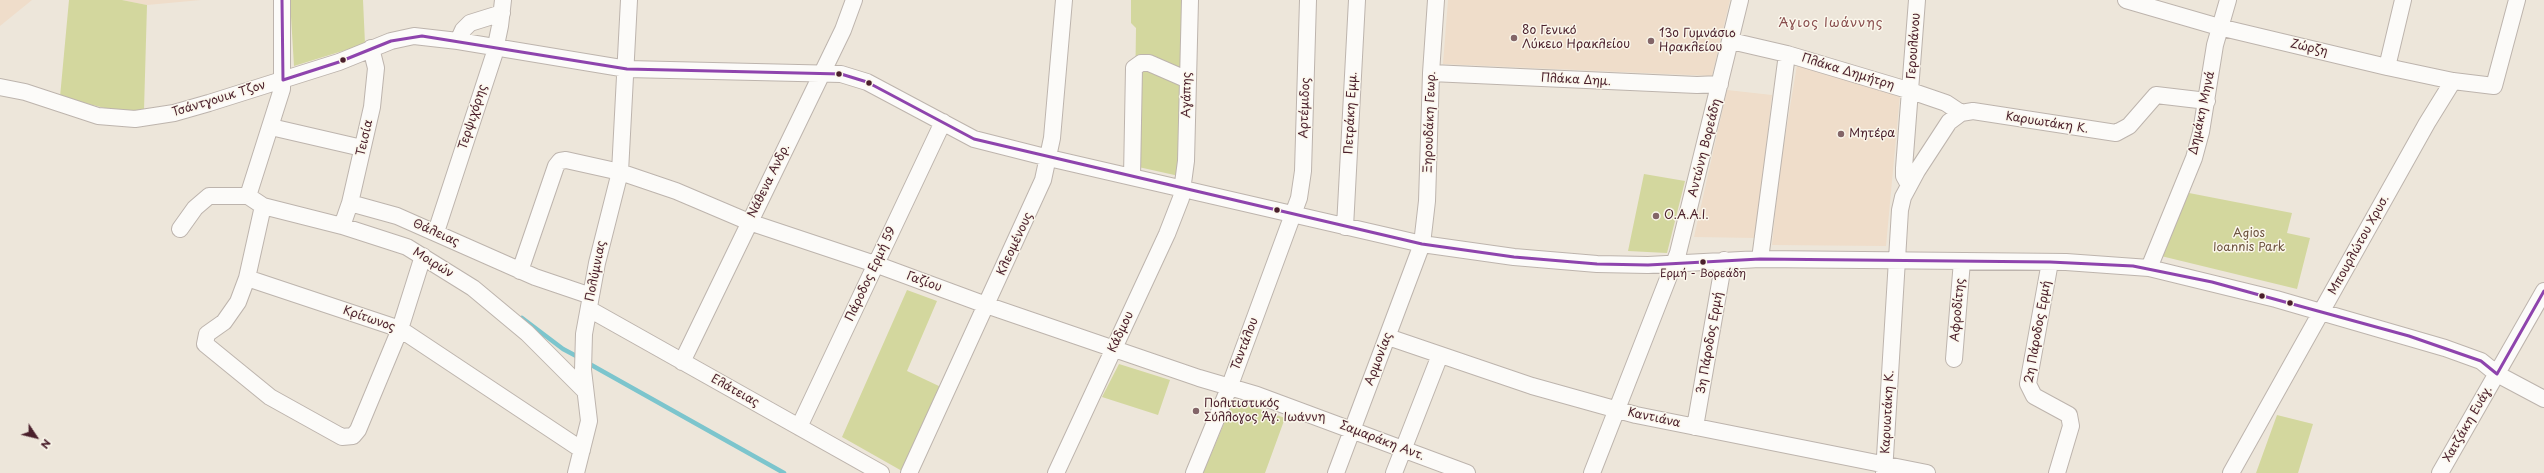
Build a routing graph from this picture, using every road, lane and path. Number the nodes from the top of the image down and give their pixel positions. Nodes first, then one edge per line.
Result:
1 (282, 0) edge
2 (628, 0) edge
3 (854, 0) edge
4 (1064, 0) edge
5 (1190, 0) edge
6 (1308, 0) edge
7 (1357, 0) edge
8 (1436, 0) edge
9 (1740, 0) edge
10 (1917, 0) edge
11 (2126, 0) edge
12 (2228, 0) edge
13 (2403, 0) edge
14 (2517, 0) edge
15 (502, 7) edge
16 (2219, 27) junction
17 (1731, 40) junction
18 (458, 41) junction
19 (496, 47) junction
20 (371, 48) junction
21 (1787, 54) junction
22 (2387, 67) junction
23 (627, 69) junction
24 (822, 73) junction
25 (1431, 73) junction
26 (283, 80) junction
27 (1188, 80) junction
28 (2453, 81) junction
29 (1720, 84) junction
30 (0, 87) edge
31 (1911, 91) junction
32 (2207, 101) junction
33 (1961, 113) junction
34 (943, 122) junction
35 (271, 127) junction
36 (362, 148) junction
37 (1049, 158) junction
38 (620, 172) junction
39 (1132, 177) junction
40 (1909, 185) junction
41 (1183, 189) junction
42 (248, 196) junction
43 (350, 203) junction
44 (263, 206) junction
45 (1294, 215) junction
46 (749, 222) junction
47 (342, 226) junction
48 (1345, 227) junction
49 (180, 229) dead end
50 (436, 232) junction
51 (1422, 244) junction
52 (423, 256) junction
53 (1760, 259) junction
54 (1724, 260) junction
55 (1896, 261) junction
56 (1962, 261) junction
57 (1675, 262) junction
58 (2050, 262) junction
59 (875, 264) junction
60 (2149, 268) junction
61 (520, 271) junction
62 (247, 278) junction
63 (2544, 291) edge
64 (590, 303) junction
65 (986, 305) junction
66 (2322, 311) junction
67 (400, 329) junction
68 (1388, 337) junction
69 (1114, 348) junction
70 (1440, 355) junction
71 (1954, 359) dead end
72 (682, 362) junction
73 (2496, 374) junction
74 (1229, 388) junction
75 (584, 390) junction
76 (2544, 399) edge
77 (1618, 410) junction
78 (799, 427) junction
79 (1695, 427) junction
80 (1352, 430) junction
81 (582, 450) junction
82 (1403, 450) junction
83 (1885, 469) edge
84 (576, 473) edge
85 (881, 473) edge
86 (909, 473) edge
87 (1056, 473) edge
88 (1194, 473) edge
89 (1336, 473) edge
90 (1394, 473) edge
91 (1467, 473) edge
92 (1592, 473) edge
93 (1927, 473) edge
94 (2058, 473) edge
95 (2230, 473) edge
96 (2440, 473) edge

1 - 26 street
2 - 23 street, Πολύμνιας
3 - 24 street, Νάθενα Ανδρ.
4 - 37 street, Κλεομένους
5 - 27 street, Αγάπης
6 - 45 street, Αρτέμιδος
7 - 48 street, Πετράκη Εμμ.
8 - 25 street, Ξηρουδάκη Γεωρ.
9 - 17 street, Αντώνη Βορεάδη
10 - 31 street, Γερουλάνου
11 - 16 street, Ζώρζη
12 - 16 street, Δημάκη Μηνά
13 - 22 street
14 - 28 street, Ζώρζη
15 - 18 street
15 - 19 street, Τερψιχόρης
16 - 22 street, Ζώρζη
16 - 32 street, Δημάκη Μηνά
17 - 21 street, Πλάκα Δημήτρη
17 - 29 street, Αντώνη Βορεάδη
18 - 19 street, Τσάντγουικ Τζον
18 - 20 street, Τσάντγουικ Τζον
19 - 23 street, Τσάντγουικ Τζον
19 - 50 street, Τερψιχόρης
20 - 26 street, Τσάντγουικ Τζον
20 - 36 street, Τεισία
21 - 31 street, Πλάκα Δημήτρη
21 - 53 street
22 - 28 street, Ζώρζη
23 - 24 street, Τσάντγουικ Τζον
23 - 38 street, Πολύμνιας
24 - 34 street, Τσάντγουικ Τζον
24 - 46 street, Νάθενα Ανδρ.
25 - 29 street, Πλάκα Δημ.
25 - 51 street, Ξηρουδάκη Γεωρ.
26 - 30 street, Τσάντγουικ Τζον
26 - 35 street
27 - 39 street
27 - 41 street, Αγάπης
28 - 66 street, Μπουρλώτου Χρυσ.
29 - 57 street, Αντώνη Βορεάδη
31 - 33 street, Πλάκα Δημήτρη
31 - 40 street
32 - 33 street, Καρυωτάκη Κ.
32 - 60 street, Δημάκη Μηνά
33 - 40 street, Καρυωτάκη Κ.
34 - 37 street, Τσάντγουικ Τζον
34 - 59 street, Πάροδος Ερμή 59
35 - 36 street
35 - 42 street
36 - 43 street, Τεισία
37 - 39 street, Τσάντγουικ Τζον
37 - 65 street, Κλεομένους
38 - 46 street, Γαζίου
38 - 61 street
38 - 64 street, Πολύμνιας
39 - 41 street, Τσάντγουικ Τζον
40 - 55 street, Καρυωτάκη Κ.
41 - 45 street, Τσάντγουικ Τζον
41 - 69 street, Κάδμου
42 - 44 street, Μοιρών
42 - 49 street
43 - 47 street, Τεισία
43 - 50 street, Θάλειας
44 - 47 street, Μοιρών
44 - 62 street
45 - 48 street, Τσάντγουικ Τζον
45 - 74 street, Ταντάλου
46 - 59 street, Γαζίου
46 - 72 street, Νάθενα Ανδρ.
47 - 52 street, Μοιρών
48 - 51 street, Τσάντγουικ Τζον
50 - 61 street, Θάλειας
51 - 57 street, Τσάντγουικ Τζον
51 - 68 street, Αρμονίας
52 - 67 street
52 - 75 street, Μοιρών
53 - 54 street, Τσάντγουικ Τζον
53 - 55 street, Τσάντγουικ Τζον
54 - 57 street, Τσάντγουικ Τζον
54 - 79 street, 3η Πάροδος Ερμή
55 - 56 street, Τσάντγουικ Τζον
55 - 83 street, Καρυωτάκη Κ.
56 - 58 street, Τσάντγουικ Τζον
56 - 71 street, Αφροδίτης
57 - 77 street, Αντώνη Βορεάδη
58 - 60 street, Τσάντγουικ Τζον
58 - 94 street, 2η Πάροδος Ερμή
59 - 65 street, Γαζίου
59 - 78 street, Πάροδος Ερμή 59
60 - 66 street, Τσάντγουικ Τζον
61 - 64 street, Θάλειας
62 - 67 street, Κρίτωνος
62 - 67 street
63 - 73 street, Χατζάκη Ευάγ.
64 - 72 street, Ελάτειας
64 - 75 street, Πολύμνιας
65 - 69 street, Γαζίου
65 - 86 street, Κλεομένους
66 - 73 street, Τσάντγουικ Τζον
66 - 95 street, Μπουρλώτου Χρυσ.
67 - 81 street, Κρίτωνος
68 - 70 street, Καντιάνα
68 - 80 street, Αρμονίας
69 - 74 street, Γαζίου
69 - 87 street, Κάδμου
70 - 77 street, Καντιάνα
70 - 82 street
72 - 78 street, Ελάτειας
73 - 76 street, Τσάντγουικ Τζον
73 - 96 street, Χατζάκη Ευάγ.
74 - 80 street, Σαμαράκη Αντ.
74 - 88 street, Ταντάλου
75 - 81 street, Πολύμνιας
77 - 79 street, Καντιάνα
77 - 92 street, Αντώνη Βορεάδη
78 - 85 street, Ελάτειας
79 - 83 street, Καντιάνα
80 - 82 street, Σαμαράκη Αντ.
80 - 89 street, Αρμονίας
81 - 84 street, Πολύμνιας
82 - 90 street
82 - 91 street, Σαμαράκη Αντ.
83 - 93 street, Καντιάνα

